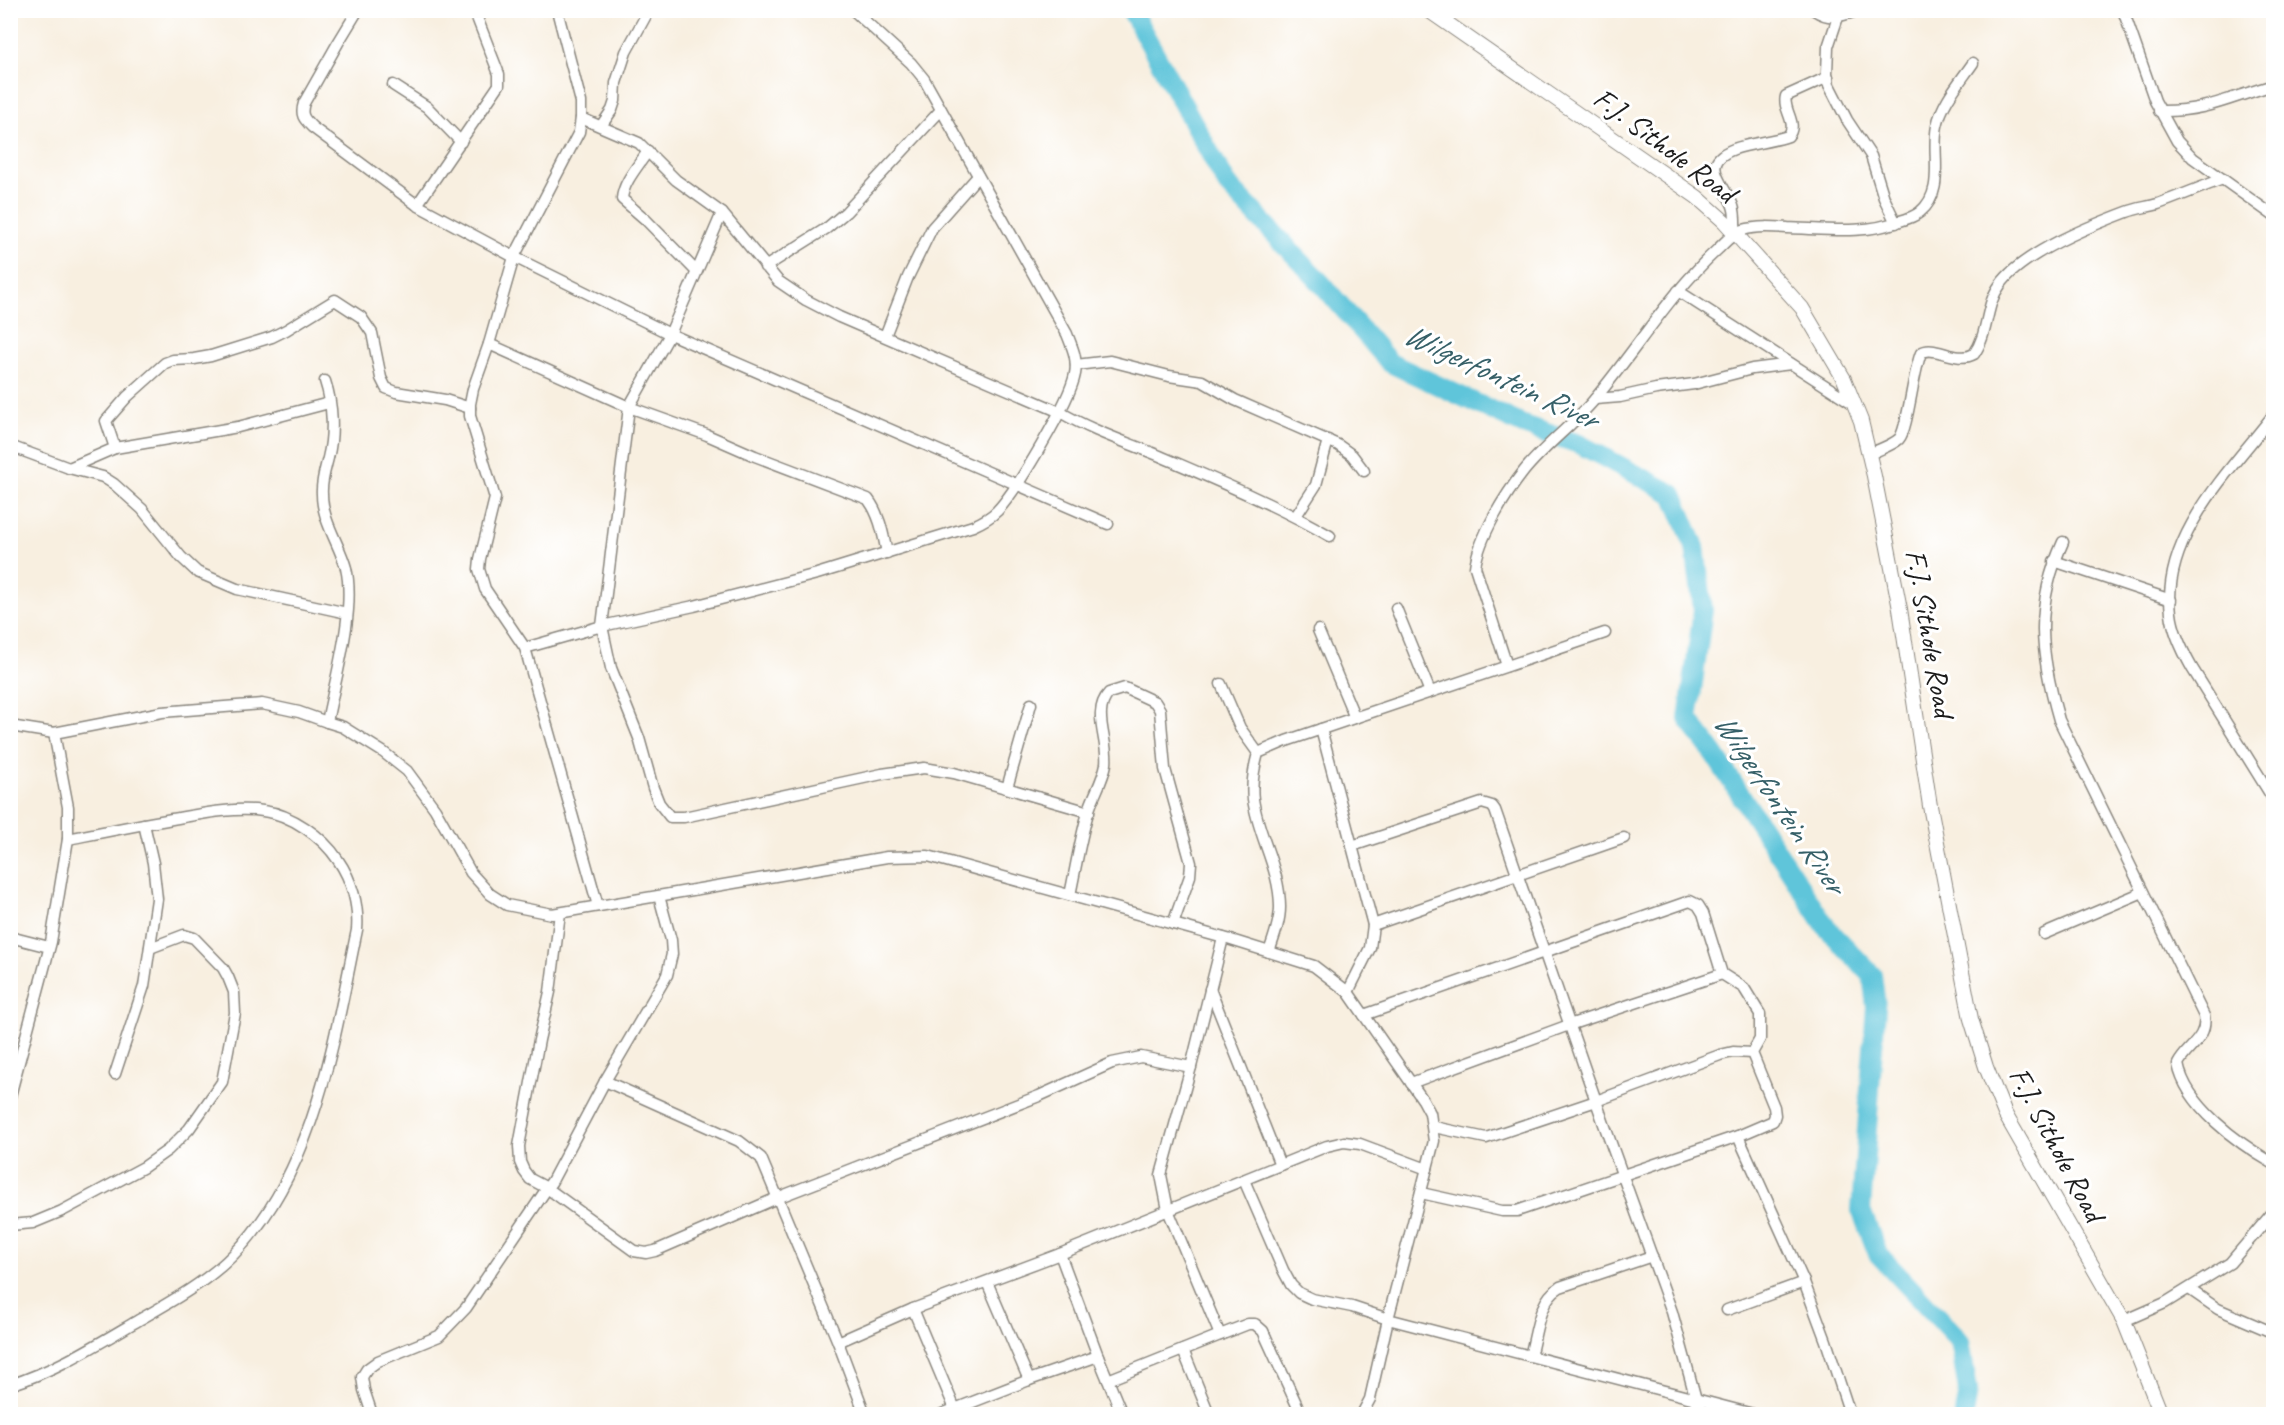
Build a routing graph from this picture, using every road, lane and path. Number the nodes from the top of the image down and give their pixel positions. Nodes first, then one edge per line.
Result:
1 (358, 10) edge
2 (474, 10) edge
3 (557, 10) edge
4 (649, 10) edge
5 (853, 10) edge
6 (1428, 10) edge
7 (1814, 10) edge
8 (1859, 10) edge
9 (2123, 10) edge
10 (1838, 17) junction
11 (1972, 63) dead end
12 (1828, 77) junction
13 (2274, 84) edge
14 (393, 85) dead end
15 (941, 110) junction
16 (2159, 111) junction
17 (581, 118) junction
18 (601, 126) junction
19 (461, 142) junction
20 (648, 152) junction
21 (978, 176) junction
22 (2223, 179) junction
23 (417, 205) junction
24 (722, 213) junction
25 (2274, 216) edge
26 (1896, 223) junction
27 (1735, 234) junction
28 (514, 257) junction
29 (765, 267) junction
30 (696, 271) junction
31 (1678, 291) junction
32 (670, 334) junction
33 (885, 336) junction
34 (489, 344) junction
35 (1791, 364) junction
36 (1076, 365) junction
37 (325, 381) dead end
38 (1595, 399) junction
39 (329, 403) junction
40 (1854, 404) junction
41 (629, 407) junction
42 (470, 408) junction
43 (1060, 412) junction
44 (2274, 414) edge
45 (1328, 440) junction
46 (10, 446) edge
47 (115, 448) junction
48 (1870, 454) junction
49 (69, 468) junction
50 (1364, 471) dead end
51 (1017, 484) junction
52 (1296, 516) junction
53 (1108, 524) dead end
54 (1330, 536) dead end
55 (2063, 542) dead end
56 (887, 553) junction
57 (2054, 561) junction
58 (2171, 600) junction
59 (1396, 608) dead end
60 (347, 613) junction
61 (602, 626) junction
62 (1318, 630) dead end
63 (1605, 633) dead end
64 (525, 648) junction
65 (1507, 666) junction
66 (1221, 684) dead end
67 (1430, 692) junction
68 (1031, 704) dead end
69 (1355, 717) junction
70 (327, 722) junction
71 (10, 726) edge
72 (1321, 729) junction
73 (54, 733) junction
74 (1258, 753) junction
75 (1007, 788) junction
76 (2274, 800) edge
77 (1089, 812) junction
78 (144, 824) junction
79 (1624, 838) dead end
80 (68, 839) junction
81 (1352, 846) junction
82 (1517, 875) junction
83 (2143, 892) junction
84 (1070, 895) junction
85 (659, 896) junction
86 (598, 906) junction
87 (560, 913) junction
88 (1173, 924) junction
89 (1373, 925) junction
90 (2044, 934) dead end
91 (10, 937) edge
92 (1223, 938) junction
93 (49, 947) junction
94 (150, 948) junction
95 (1543, 951) junction
96 (1269, 952) junction
97 (1722, 974) junction
98 (1210, 989) junction
99 (1348, 992) junction
100 (1364, 1015) junction
101 (1569, 1025) junction
102 (1752, 1053) junction
103 (1191, 1067) junction
104 (116, 1074) dead end
105 (605, 1081) junction
106 (1411, 1083) junction
107 (10, 1096) edge
108 (1596, 1101) junction
109 (1434, 1127) junction
110 (1738, 1136) junction
111 (2274, 1164) edge
112 (1280, 1165) junction
113 (1427, 1169) junction
114 (1622, 1175) junction
115 (1244, 1180) junction
116 (547, 1188) junction
117 (1421, 1193) junction
118 (777, 1198) junction
119 (1168, 1210) junction
120 (2274, 1211) edge
121 (10, 1225) edge
122 (1060, 1254) junction
123 (1652, 1256) junction
124 (987, 1282) junction
125 (1804, 1282) junction
126 (2189, 1289) junction
127 (913, 1309) junction
128 (1726, 1310) dead end
129 (1388, 1319) junction
130 (2124, 1321) junction
131 (2274, 1334) edge
132 (1220, 1335) junction
133 (837, 1342) junction
134 (1183, 1350) junction
135 (1098, 1356) junction
136 (1530, 1356) junction
137 (1029, 1380) junction
138 (1108, 1380) junction
139 (10, 1385) edge
140 (1697, 1398) junction
141 (955, 1409) junction
142 (372, 1414) edge
143 (865, 1414) edge
144 (942, 1414) edge
145 (1122, 1414) edge
146 (1209, 1414) edge
147 (1301, 1414) edge
148 (1362, 1414) edge
149 (1700, 1414) edge
150 (1753, 1414) edge
151 (1850, 1414) edge
152 (2161, 1414) edge

1 - 23 street
2 - 19 street
3 - 17 street
4 - 18 street
5 - 15 street
6 - 27 street, F.J. Sithole Road
7 - 10 street
8 - 10 street
9 - 16 street
10 - 12 street
11 - 26 street
12 - 26 street
12 - 27 street
13 - 16 street
14 - 19 street
15 - 21 street
15 - 29 street
16 - 22 street
17 - 18 street
17 - 28 street
18 - 20 street
19 - 23 street
20 - 24 street
20 - 30 street
21 - 33 street
21 - 36 street
22 - 25 street
22 - 48 street
23 - 28 street
24 - 29 street
24 - 30 street
26 - 27 street
27 - 31 street
27 - 40 street, F.J. Sithole Road
28 - 32 street
28 - 34 street
29 - 33 street
30 - 32 street
31 - 35 street
31 - 38 street
32 - 41 street
32 - 51 street
33 - 43 street
34 - 41 street
34 - 42 street
35 - 38 street
35 - 40 street
36 - 43 street
36 - 45 street
37 - 39 street
38 - 65 street
39 - 47 street
39 - 60 street
40 - 48 street, F.J. Sithole Road
41 - 56 street
41 - 61 street
42 - 47 street
42 - 64 street
43 - 51 street
43 - 52 street
44 - 58 street
45 - 50 street
45 - 52 street
46 - 49 street
47 - 49 street
48 - 130 street, F.J. Sithole Road
49 - 60 street
51 - 53 street
51 - 56 street
52 - 54 street
55 - 57 street
56 - 61 street
57 - 58 street
57 - 83 street
58 - 76 street
59 - 67 street
60 - 70 street
61 - 64 street
61 - 75 street
62 - 69 street
63 - 65 street
64 - 86 street
65 - 67 street
66 - 74 street
67 - 69 street
68 - 75 street
69 - 72 street
70 - 73 street
70 - 87 street
71 - 73 street
72 - 74 street
72 - 81 street
73 - 80 street
74 - 96 street
75 - 77 street
77 - 84 street
77 - 88 street
78 - 80 street
78 - 94 street
78 - 139 street
79 - 82 street
80 - 93 street
81 - 82 street
81 - 89 street
82 - 89 street
82 - 95 street
83 - 90 street
83 - 111 street
84 - 85 street
84 - 88 street
85 - 86 street
85 - 105 street
86 - 87 street
87 - 116 street
88 - 92 street
89 - 99 street
91 - 93 street
92 - 96 street
92 - 98 street
93 - 107 street
94 - 104 street
94 - 121 street
95 - 97 street
95 - 100 street
95 - 101 street
96 - 99 street
97 - 101 street
97 - 102 street
98 - 103 street
98 - 112 street
99 - 100 street
100 - 106 street
101 - 106 street
101 - 108 street
102 - 108 street
102 - 110 street
103 - 118 street
103 - 119 street
105 - 116 street
105 - 118 street
106 - 109 street
108 - 109 street
108 - 114 street
109 - 113 street
110 - 114 street
110 - 125 street
112 - 113 street
112 - 115 street
113 - 117 street
114 - 117 street
114 - 123 street
115 - 119 street
115 - 129 street
116 - 118 street
116 - 142 street
117 - 129 street
118 - 133 street
119 - 122 street
119 - 132 street
120 - 126 street
122 - 124 street
122 - 135 street
123 - 136 street
123 - 140 street
124 - 127 street
124 - 137 street
125 - 128 street
125 - 151 street
126 - 130 street
126 - 131 street
127 - 133 street
127 - 141 street
129 - 136 street
129 - 148 street
130 - 152 street, F.J. Sithole Road
132 - 134 street
132 - 147 street
133 - 143 street
134 - 138 street
134 - 146 street
135 - 137 street
135 - 138 street
136 - 140 street
137 - 141 street
138 - 145 street
140 - 149 street
140 - 150 street
141 - 144 street

